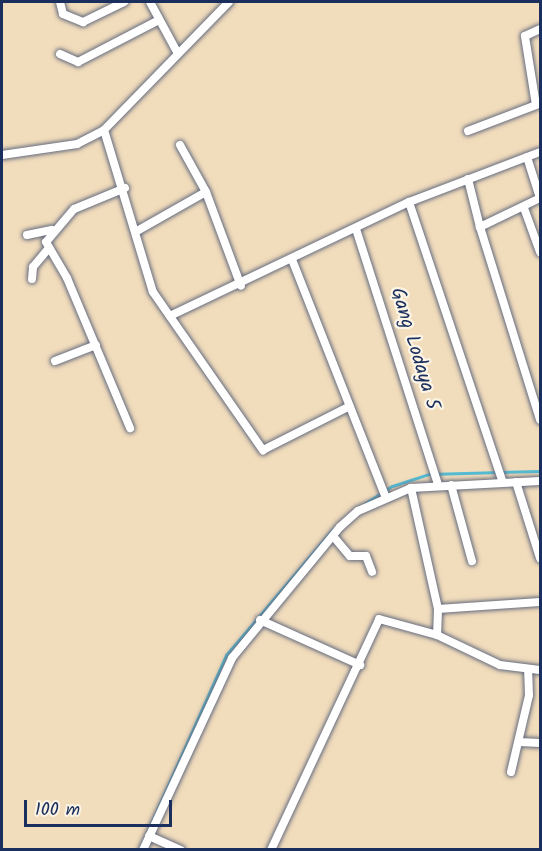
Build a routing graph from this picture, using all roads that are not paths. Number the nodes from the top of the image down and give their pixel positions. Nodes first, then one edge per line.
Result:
1 (60, 2) edge
2 (124, 2) edge
3 (150, 2) edge
4 (229, 2) edge
5 (159, 20) junction
6 (540, 29) edge
7 (177, 52) junction
8 (60, 54) dead end
9 (104, 130) junction
10 (468, 131) dead end
11 (180, 145) dead end
12 (540, 152) edge
13 (2, 155) edge
14 (527, 157) junction
15 (468, 179) junction
16 (125, 188) junction
17 (206, 192) junction
18 (409, 202) junction
19 (524, 208) junction
20 (480, 227) junction
21 (356, 229) junction
22 (51, 230) junction
23 (137, 231) junction
24 (27, 235) dead end
25 (48, 249) junction
26 (540, 252) edge
27 (293, 262) junction
28 (32, 279) dead end
29 (241, 286) junction
30 (170, 316) junction
31 (96, 345) junction
32 (55, 361) dead end
33 (350, 406) junction
34 (540, 420) edge
35 (130, 428) dead end
36 (436, 478) junction
37 (503, 481) junction
38 (540, 481) edge
39 (516, 482) junction
40 (451, 485) junction
41 (411, 488) junction
42 (384, 494) junction
43 (333, 536) junction
44 (539, 546) edge
45 (540, 558) edge
46 (472, 561) dead end
47 (372, 572) dead end
48 (540, 602) edge
49 (438, 609) junction
50 (260, 620) junction
51 (437, 635) junction
52 (360, 665) junction
53 (540, 670) edge
54 (528, 671) junction
55 (519, 742) junction
56 (540, 743) edge
57 (511, 772) dead end
58 (149, 836) junction
59 (143, 849) edge
60 (181, 849) edge
61 (271, 849) edge

1 - 2 street
3 - 5 street
4 - 7 street
5 - 7 street
5 - 8 street
6 - 10 street
7 - 9 street
9 - 13 street
9 - 16 street
11 - 17 street
12 - 14 street
14 - 15 street
14 - 19 street
15 - 18 street
15 - 20 street
16 - 22 street
16 - 23 street
17 - 23 street
17 - 29 street
18 - 21 street
18 - 37 street
19 - 20 street
19 - 26 street
20 - 34 street
21 - 27 street
21 - 36 street, Gang Lodaya 5
22 - 24 street
22 - 25 street
23 - 30 street
25 - 28 street
25 - 31 street
27 - 29 street
27 - 33 street
29 - 30 street
30 - 33 street
31 - 32 street
31 - 35 street
33 - 42 street
36 - 40 street
36 - 41 street
37 - 39 street
37 - 40 street
38 - 39 street
39 - 44 street
40 - 46 street
41 - 42 street
41 - 49 street
42 - 43 street
43 - 47 street
43 - 50 street
44 - 45 street
48 - 49 street
49 - 51 street
50 - 52 street
50 - 58 street
51 - 52 street
51 - 54 street
52 - 61 street
53 - 54 street
54 - 55 street
55 - 56 street
55 - 57 street
58 - 59 street
58 - 60 street

